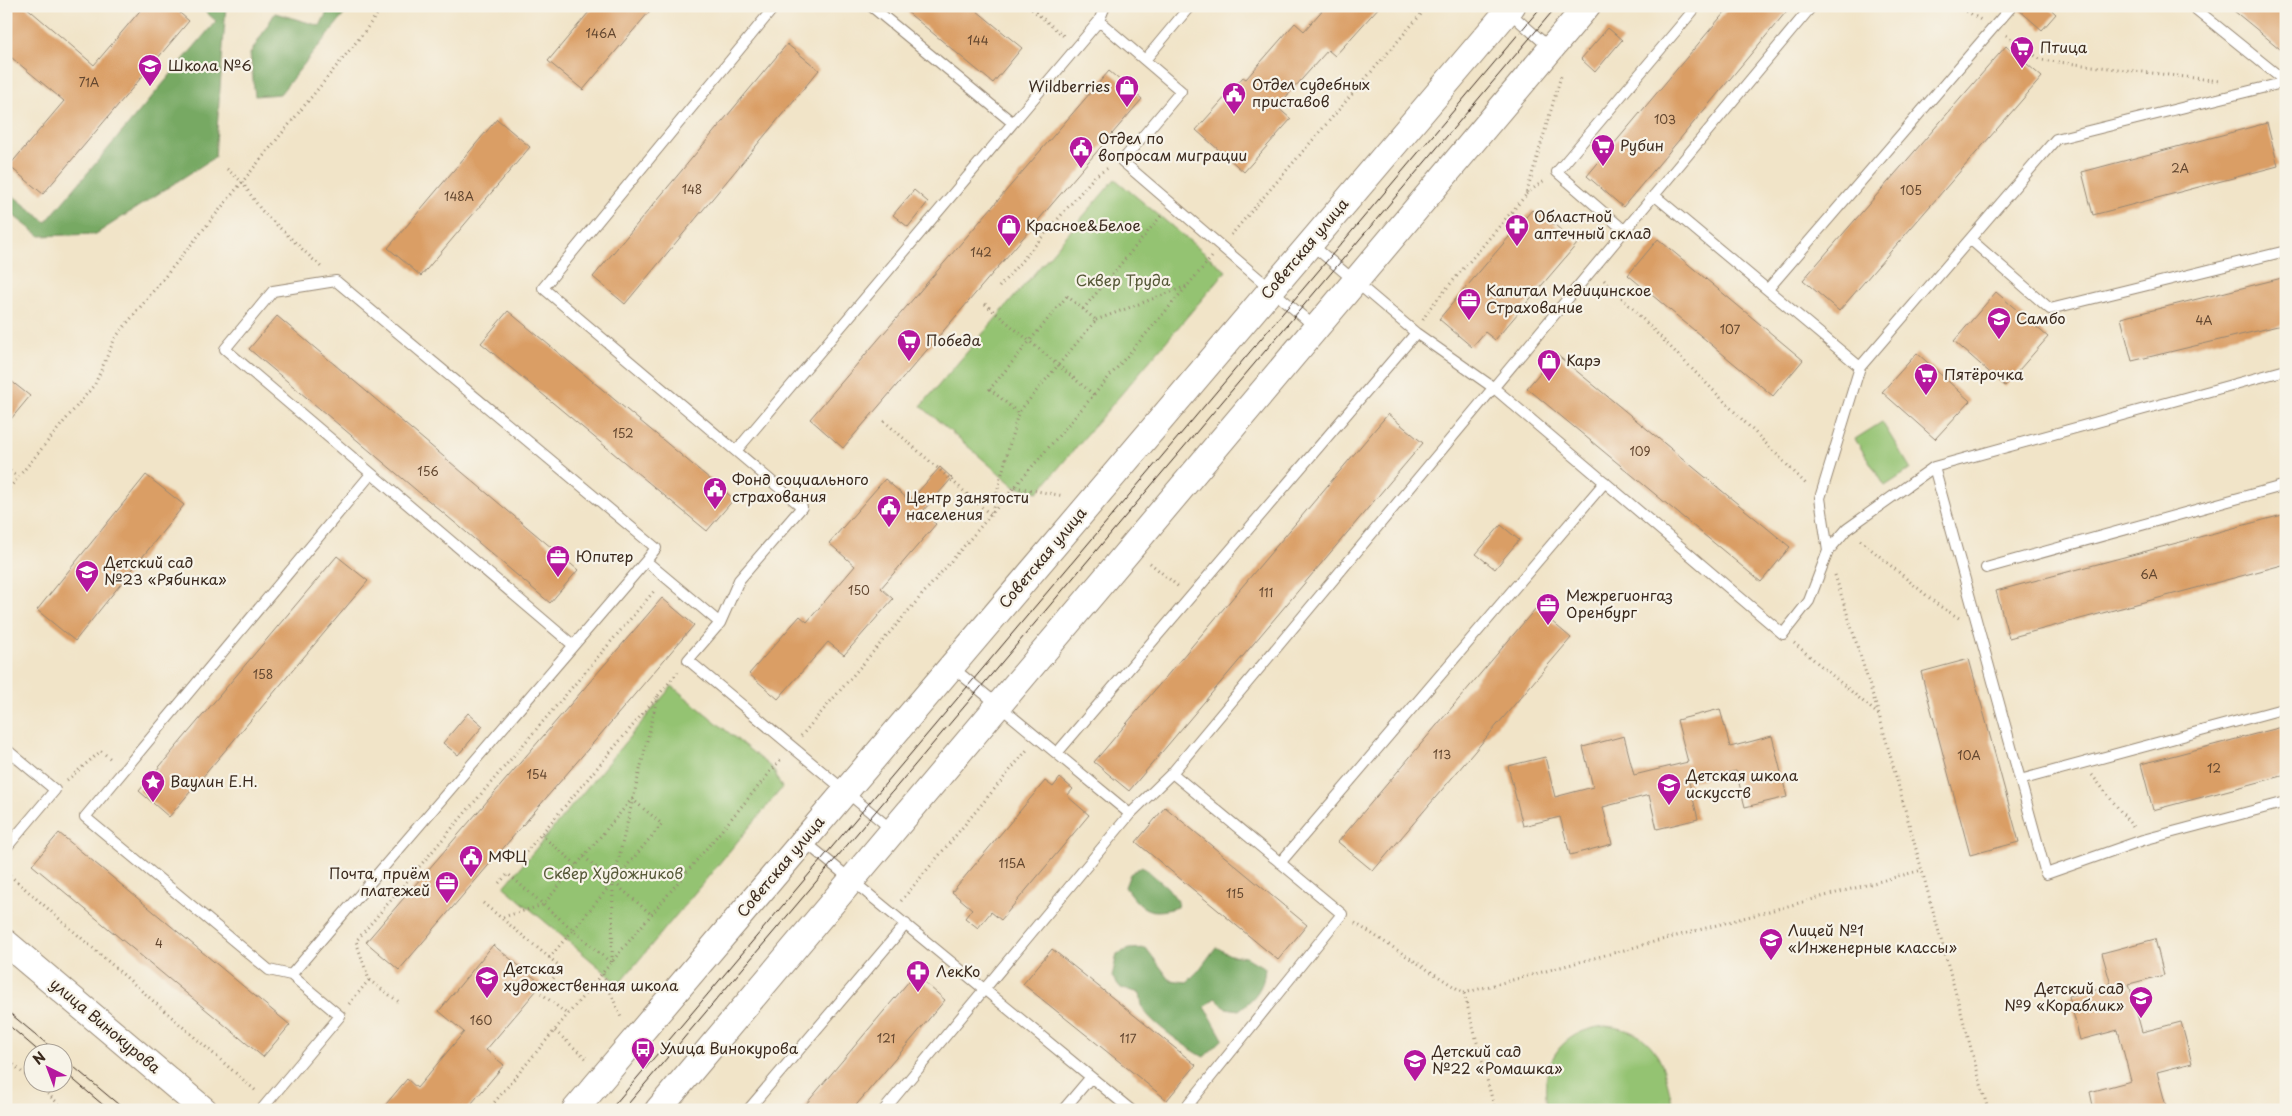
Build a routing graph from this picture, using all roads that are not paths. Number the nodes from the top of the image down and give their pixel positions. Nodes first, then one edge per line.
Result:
1 (774, 6) edge
2 (871, 6) edge
3 (1105, 6) edge
4 (1190, 6) edge
5 (1587, 6) edge
6 (1697, 6) edge
7 (1812, 6) edge
8 (2012, 6) edge
9 (2192, 6) edge
10 (1507, 8) edge
11 (1100, 21) junction
12 (1551, 49) junction
13 (1145, 60) junction
14 (2286, 82) edge
15 (1013, 123) junction
16 (1654, 195) junction
17 (1625, 230) junction
18 (1970, 239) junction
19 (1310, 244) junction
20 (2286, 251) edge
21 (1355, 282) junction
22 (1272, 289) junction
23 (1768, 289) junction
24 (1317, 328) junction
25 (1416, 333) junction
26 (1860, 367) junction
27 (2286, 370) edge
28 (1494, 388) junction
29 (736, 451) junction
30 (1934, 467) junction
31 (371, 474) junction
32 (1605, 482) junction
33 (2286, 485) edge
34 (1828, 551) junction
35 (646, 560) junction
36 (1986, 568) dead end
37 (720, 623) junction
38 (573, 646) junction
39 (952, 666) junction
40 (999, 705) junction
41 (2286, 708) edge
42 (6, 749) edge
43 (1058, 753) junction
44 (1172, 773) junction
45 (2020, 780) junction
46 (845, 791) junction
47 (2286, 802) edge
48 (1130, 814) junction
49 (893, 831) junction
50 (803, 841) junction
51 (6, 848) edge
52 (1280, 863) junction
53 (852, 880) junction
54 (906, 924) junction
55 (6, 943) edge
56 (291, 975) junction
57 (985, 989) junction
58 (1091, 1076) junction
59 (265, 1106) edge
60 (204, 1110) edge
61 (575, 1110) edge
62 (658, 1110) edge
63 (748, 1110) edge
64 (884, 1110) edge
65 (1063, 1110) edge
66 (1131, 1110) edge
67 (1184, 1110) edge

1 - 29 lane
2 - 15 lane
3 - 11 lane
4 - 13 lane
5 - 12 main road
6 - 17 lane
7 - 16 lane
8 - 23 lane
9 - 14 lane
10 - 12 lane
10 - 19 main road, Советская улица
11 - 13 lane
11 - 15 lane
12 - 21 main road
13 - 22 lane
14 - 18 lane
15 - 29 lane
16 - 17 lane
16 - 23 lane
17 - 28 lane
18 - 20 lane
18 - 26 lane
19 - 21 lane
19 - 22 main road, Советская улица
21 - 24 main road
21 - 25 lane
22 - 24 lane
22 - 39 main road, Советская улица
23 - 26 lane
24 - 40 main road
25 - 28 lane
25 - 43 lane
26 - 34 lane
27 - 30 lane
28 - 32 lane
28 - 44 lane
29 - 37 lane
30 - 34 lane
30 - 45 lane
31 - 35 lane
31 - 38 lane
31 - 56 lane
32 - 34 lane
32 - 52 lane
33 - 36 lane
35 - 37 lane
35 - 38 lane
37 - 46 lane
38 - 56 lane
39 - 40 lane
39 - 46 main road, Советская улица
40 - 43 lane
40 - 49 main road
41 - 45 lane
42 - 51 lane
43 - 48 lane
44 - 48 lane
44 - 52 lane
45 - 47 lane
46 - 49 lane
46 - 50 main road, Советская улица
48 - 57 lane
49 - 53 main road
50 - 53 lane
50 - 61 main road, Советская улица
52 - 67 lane
53 - 54 lane
53 - 62 main road
54 - 57 lane
54 - 63 lane
55 - 60 main road, улица Винокурова
56 - 59 lane
57 - 58 lane
57 - 64 lane
58 - 65 lane
58 - 66 lane

